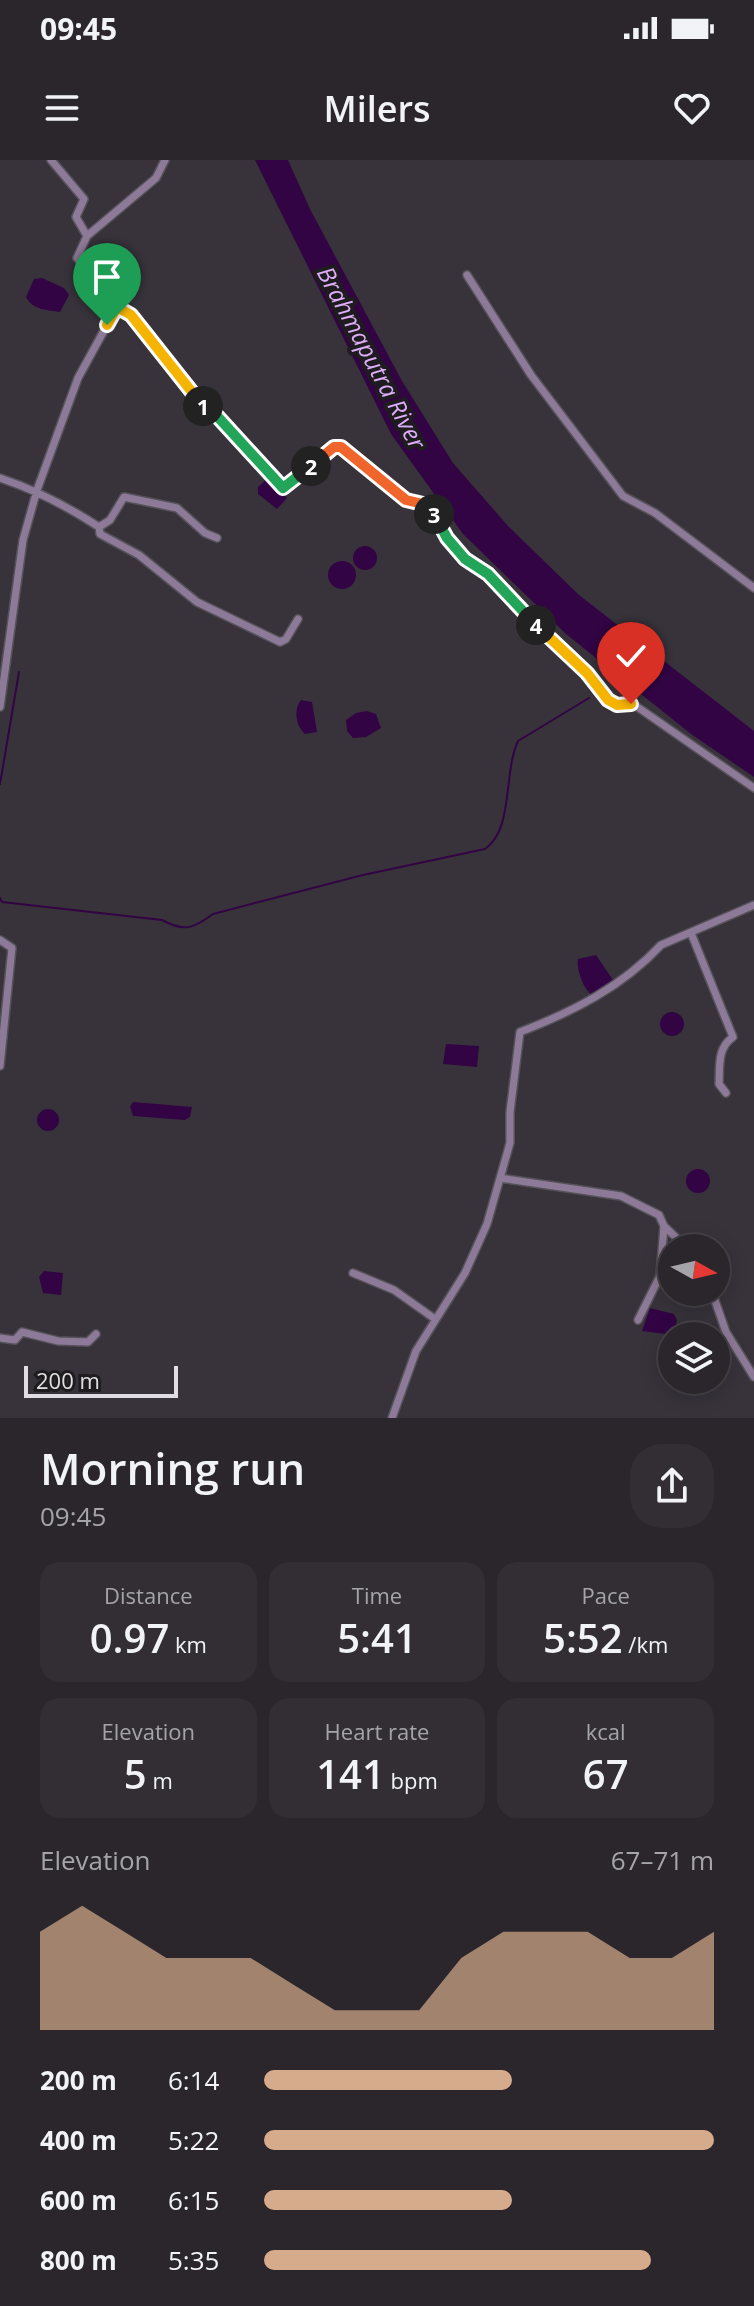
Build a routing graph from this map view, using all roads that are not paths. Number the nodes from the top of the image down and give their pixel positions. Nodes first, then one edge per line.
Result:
1 (51, 160) edge
2 (165, 160) edge
3 (87, 236) junction
4 (467, 275) dead end
5 (117, 307) junction
6 (0, 478) edge
7 (37, 490) junction
8 (99, 527) junction
9 (217, 538) dead end
10 (754, 588) edge
11 (298, 619) dead end
12 (0, 707) edge
13 (754, 788) edge
14 (754, 905) edge
15 (691, 933) junction
16 (0, 940) edge
17 (0, 1066) edge
18 (726, 1093) dead end
19 (500, 1178) junction
20 (664, 1226) junction
21 (672, 1234) edge
22 (353, 1273) dead end
23 (717, 1306) edge
24 (435, 1319) junction
25 (638, 1320) dead end
26 (96, 1334) dead end
27 (0, 1338) edge
28 (754, 1377) edge
29 (392, 1418) edge

1 - 3 street
2 - 3 street
3 - 5 street
4 - 10 street
5 - 7 street
5 - 13 street
6 - 7 street
7 - 8 street
7 - 12 street
8 - 9 street
8 - 11 street
14 - 15 street
15 - 18 street
15 - 19 street
16 - 17 street
19 - 20 street
19 - 24 street
20 - 21 street
20 - 25 street
22 - 24 street
23 - 28 street
24 - 29 street
26 - 27 street

